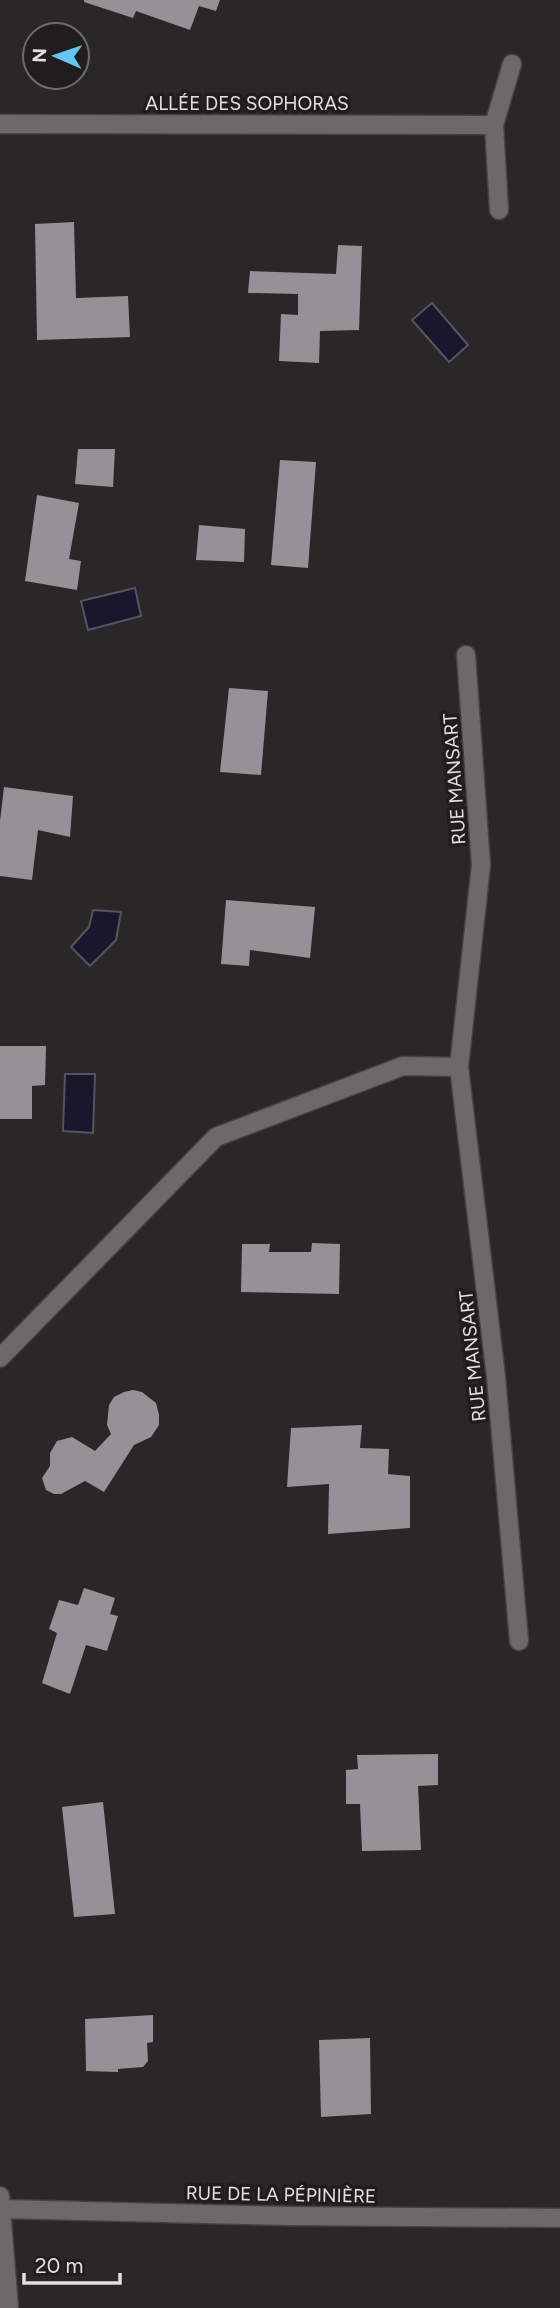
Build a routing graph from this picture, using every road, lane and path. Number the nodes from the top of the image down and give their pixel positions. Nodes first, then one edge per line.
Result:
1 (512, 64) dead end
2 (0, 124) edge
3 (494, 125) junction
4 (499, 210) dead end
5 (466, 655) dead end
6 (459, 1067) junction
7 (0, 1358) edge
8 (519, 1640) dead end
9 (1, 2202) edge
10 (560, 2218) edge
11 (9, 2308) edge

1 - 3 street
2 - 3 street, ALLÉE DES SOPHORAS
3 - 4 street
5 - 6 street, RUE MANSART
6 - 7 street
6 - 8 street, RUE MANSART
9 - 10 street, RUE DE LA PÉPINIÈRE
9 - 11 street

